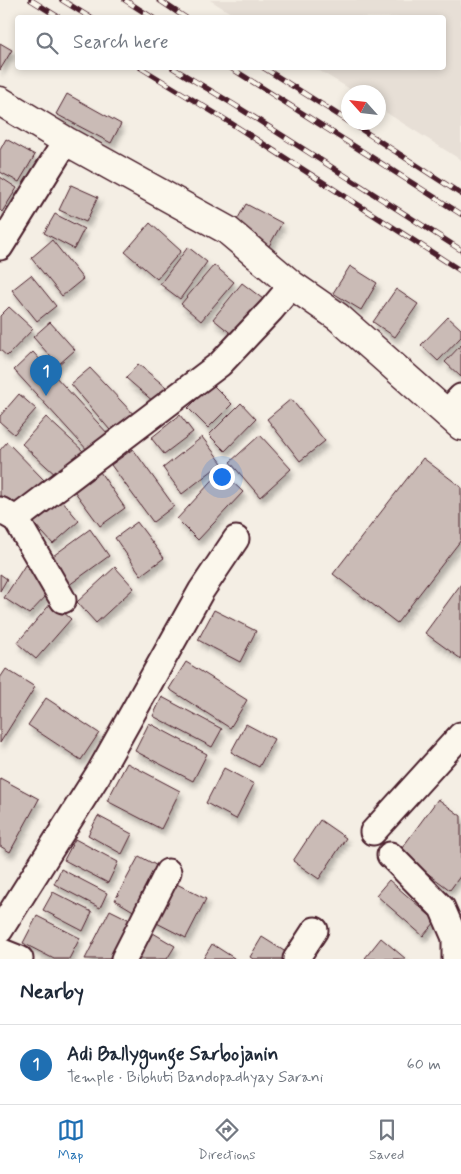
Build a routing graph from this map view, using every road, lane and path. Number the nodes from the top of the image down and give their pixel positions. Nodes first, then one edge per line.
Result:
1 (0, 101) edge
2 (66, 141) junction
3 (0, 247) edge
4 (292, 285) junction
5 (456, 412) edge
6 (8, 515) edge
7 (236, 540) dead end
8 (63, 600) dead end
9 (461, 735) edge
10 (373, 832) dead end
11 (390, 855) dead end
12 (168, 872) dead end
13 (0, 930) edge
14 (315, 930) dead end
15 (0, 951) edge
16 (20, 959) edge
17 (124, 959) edge
18 (296, 959) edge
19 (454, 959) edge

1 - 2 main road
2 - 3 street
2 - 4 main road
4 - 5 main road
4 - 6 street
6 - 8 street
7 - 13 street
9 - 10 street
11 - 19 street
12 - 17 street
14 - 18 street
15 - 16 street

